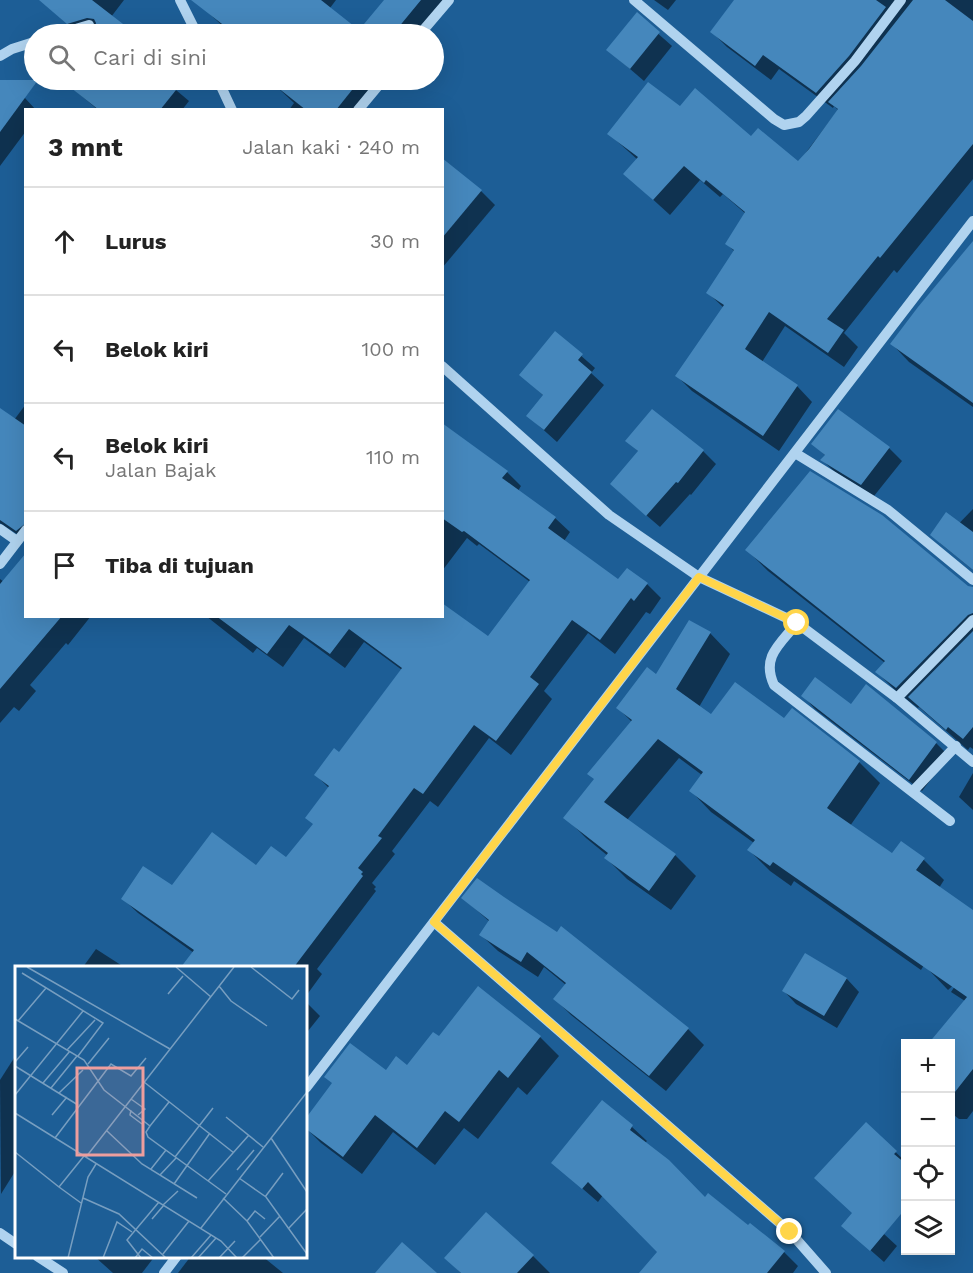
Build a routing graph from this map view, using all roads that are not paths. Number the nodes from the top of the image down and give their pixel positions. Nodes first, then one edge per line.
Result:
1 (180, 0) edge
2 (449, 0) edge
3 (634, 0) edge
4 (901, 0) edge
5 (191, 24) edge
6 (429, 24) edge
7 (24, 45) edge
8 (0, 56) edge
9 (222, 90) edge
10 (375, 90) edge
11 (230, 108) edge
12 (360, 108) edge
13 (973, 220) edge
14 (444, 368) edge
15 (795, 453) junction
16 (0, 530) edge
17 (24, 532) edge
18 (17, 541) junction
19 (0, 564) edge
20 (699, 577) junction
21 (973, 580) edge
22 (973, 620) edge
23 (797, 623) junction
24 (897, 698) junction
25 (956, 746) junction
26 (973, 762) edge
27 (913, 791) junction
28 (950, 821) dead end
29 (434, 922) junction
30 (308, 1085) edge
31 (0, 1233) edge
32 (15, 1243) edge
33 (39, 1258) edge
34 (176, 1258) edge
35 (63, 1273) edge
36 (164, 1273) edge
37 (826, 1273) edge

1 - 5 street
2 - 6 street
3 - 4 street
7 - 8 street
9 - 11 street
10 - 12 street
13 - 15 street
14 - 20 street
15 - 20 street
15 - 21 street
16 - 18 street
17 - 18 street
18 - 19 street
20 - 23 street
20 - 29 street
22 - 24 street
23 - 24 street
23 - 27 street
24 - 25 street
25 - 26 street
25 - 27 street
27 - 28 street
29 - 30 street
29 - 37 street
31 - 32 street
33 - 35 street
34 - 36 street

